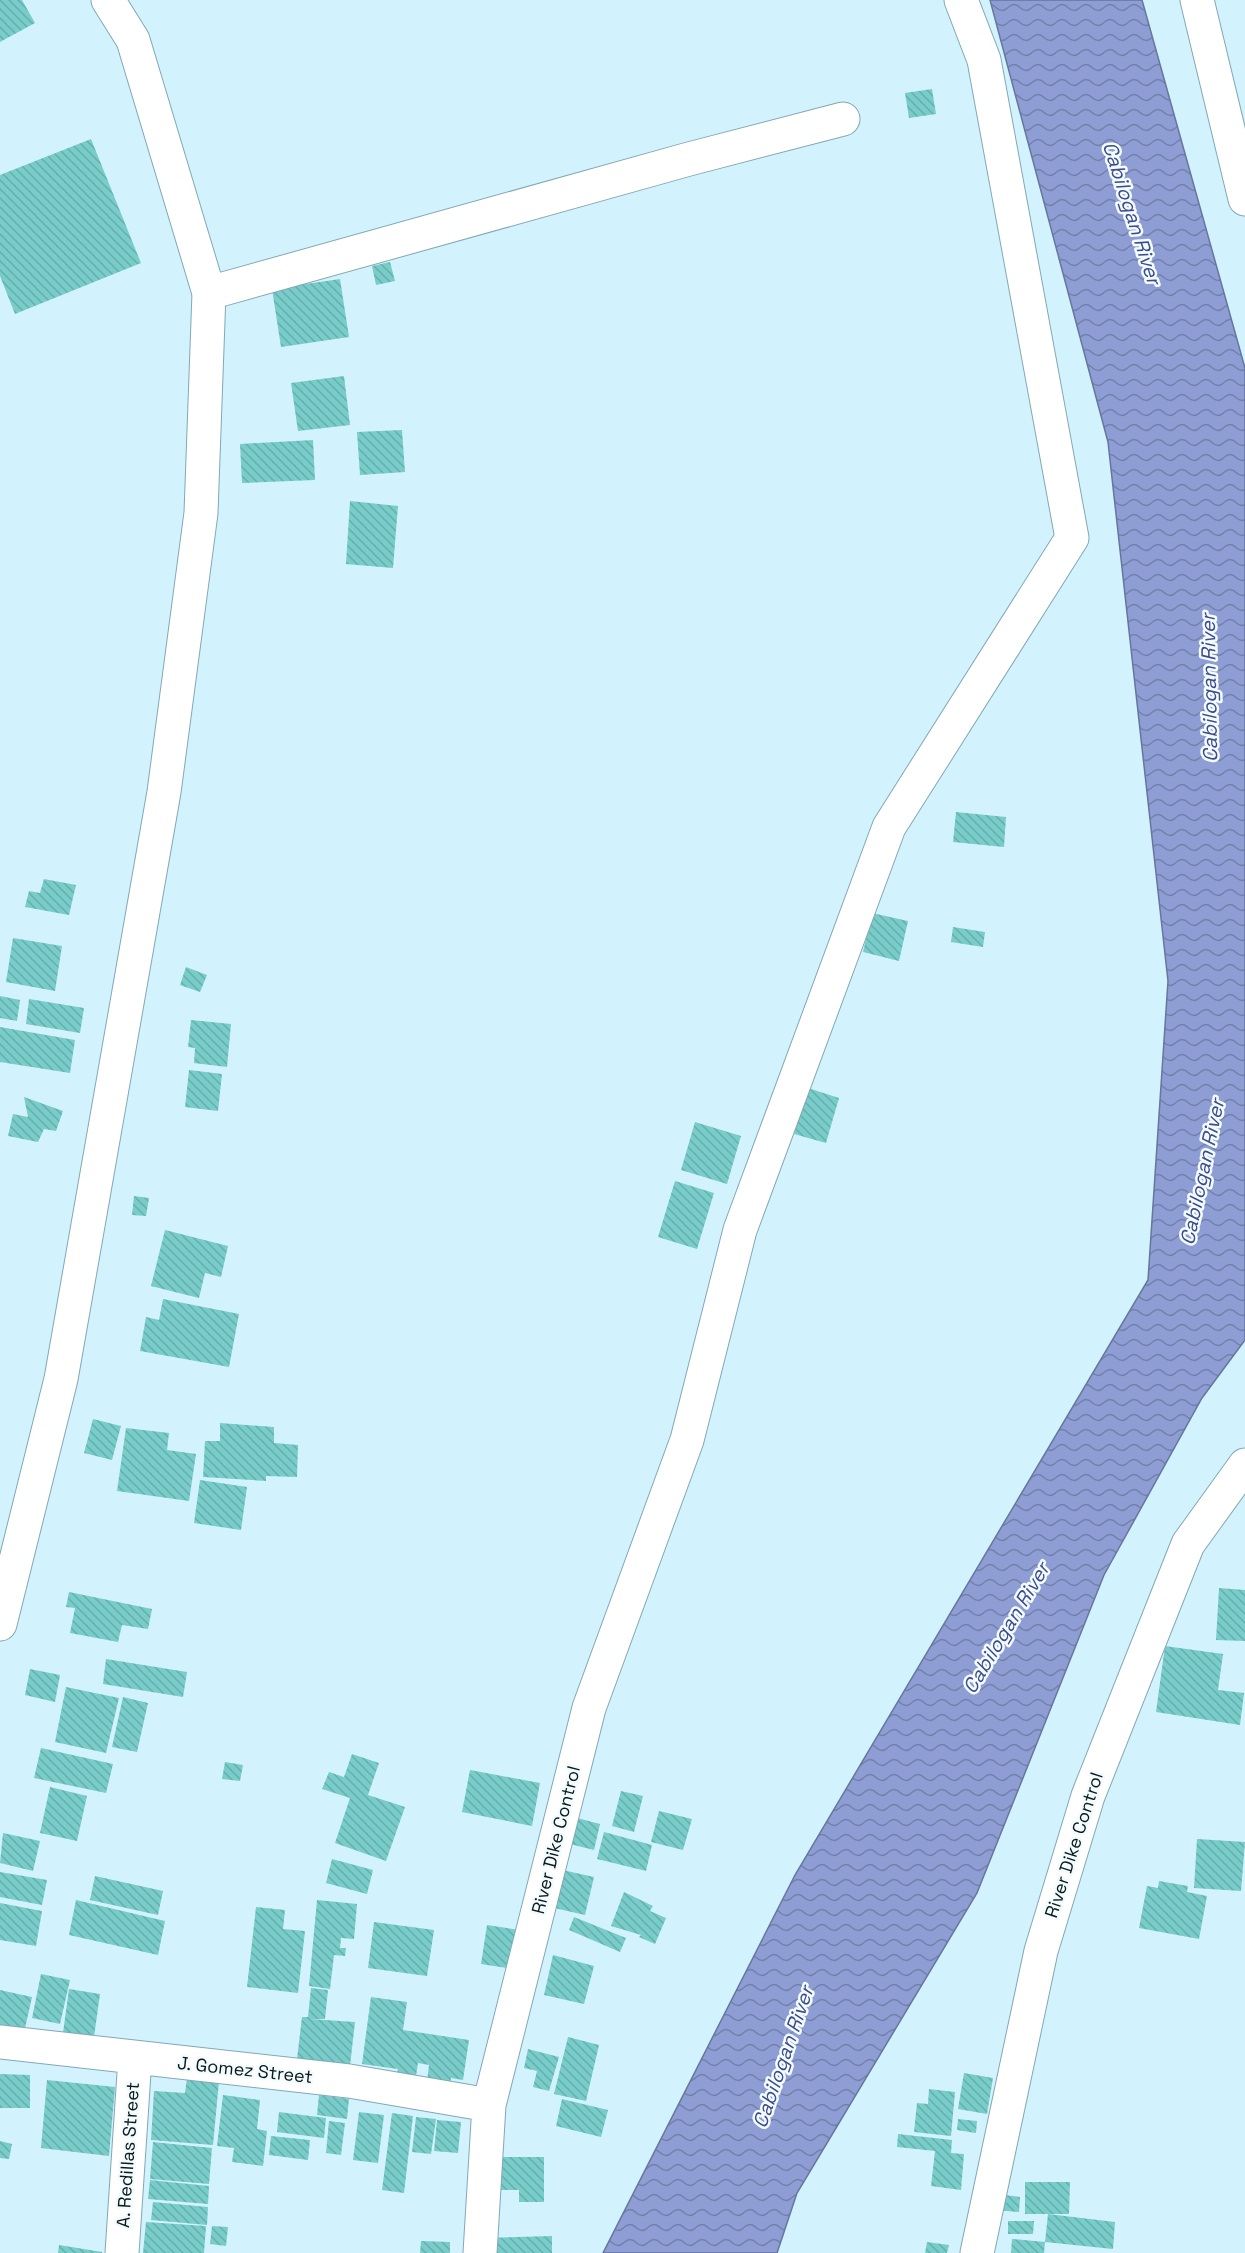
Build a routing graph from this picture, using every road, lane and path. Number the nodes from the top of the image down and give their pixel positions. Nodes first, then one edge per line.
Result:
1 (108, 0) edge
2 (961, 0) edge
3 (1197, 0) edge
4 (843, 119) dead end
5 (1245, 199) edge
6 (209, 293) junction
7 (1245, 1465) edge
8 (0, 1624) edge
9 (0, 2042) edge
10 (135, 2058) junction
11 (489, 2105) junction
12 (122, 2253) edge
13 (480, 2253) edge
14 (977, 2253) edge

1 - 6 street
2 - 11 street, River Dike Control
3 - 5 street
4 - 6 street
6 - 8 street
7 - 14 street, River Dike Control
9 - 10 street, J. Gomez Street
10 - 11 street, J. Gomez Street
10 - 12 street, A. Redillas Street
11 - 13 street, River Dike Control

